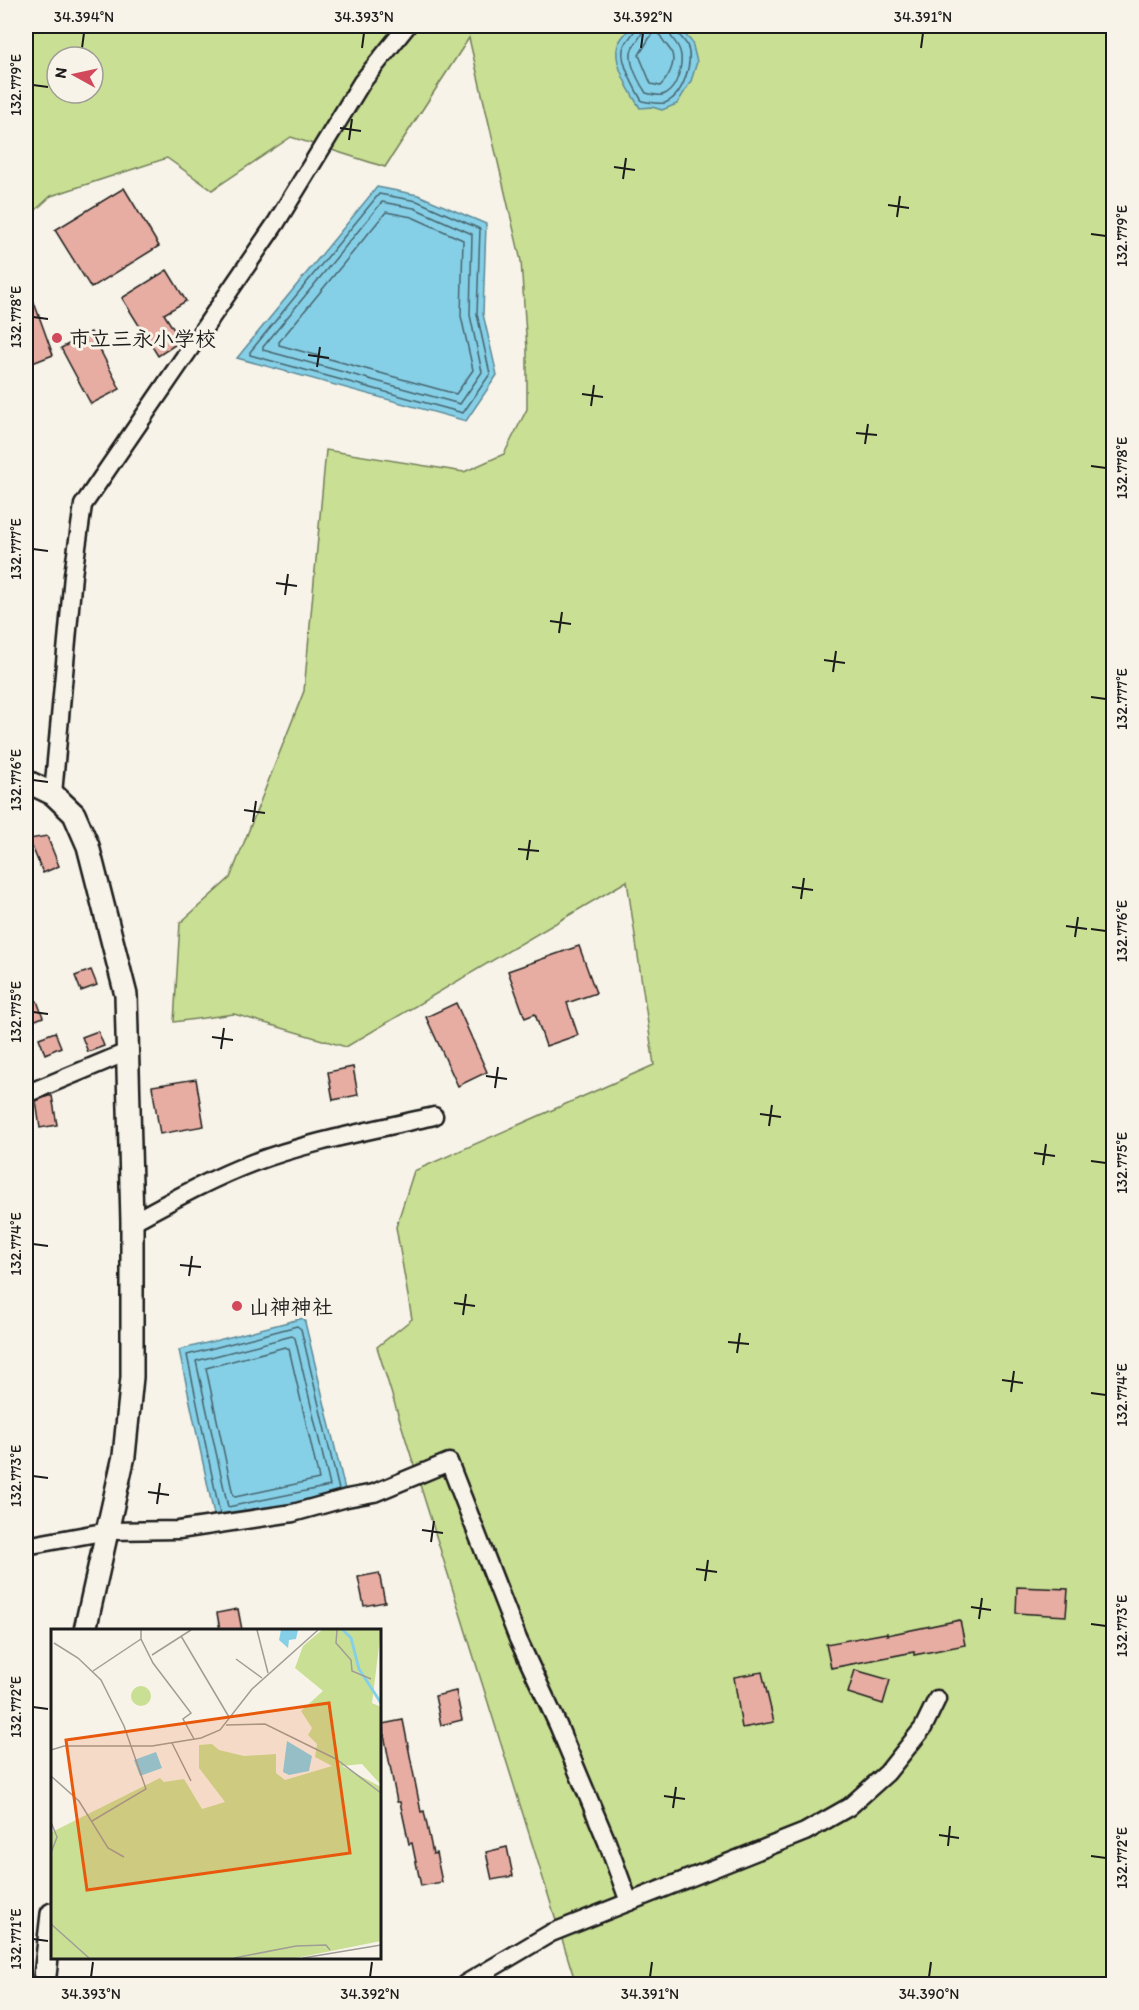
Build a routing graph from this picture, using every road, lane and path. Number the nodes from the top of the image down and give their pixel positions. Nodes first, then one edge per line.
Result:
1 (407, 26) edge
2 (26, 782) edge
3 (53, 794) junction
4 (127, 1052) junction
5 (26, 1094) edge
6 (434, 1116) dead end
7 (132, 1222) junction
8 (108, 1531) junction
9 (26, 1546) edge
10 (85, 1629) edge
11 (938, 1699) dead end
12 (628, 1902) junction
13 (51, 1923) edge
14 (44, 1984) edge
15 (465, 1984) edge

1 - 3 street
2 - 3 street
3 - 4 street
4 - 5 street
4 - 7 street
6 - 7 street
7 - 8 street
8 - 9 street
8 - 10 street
8 - 12 street
11 - 12 street
12 - 15 street
13 - 14 street

